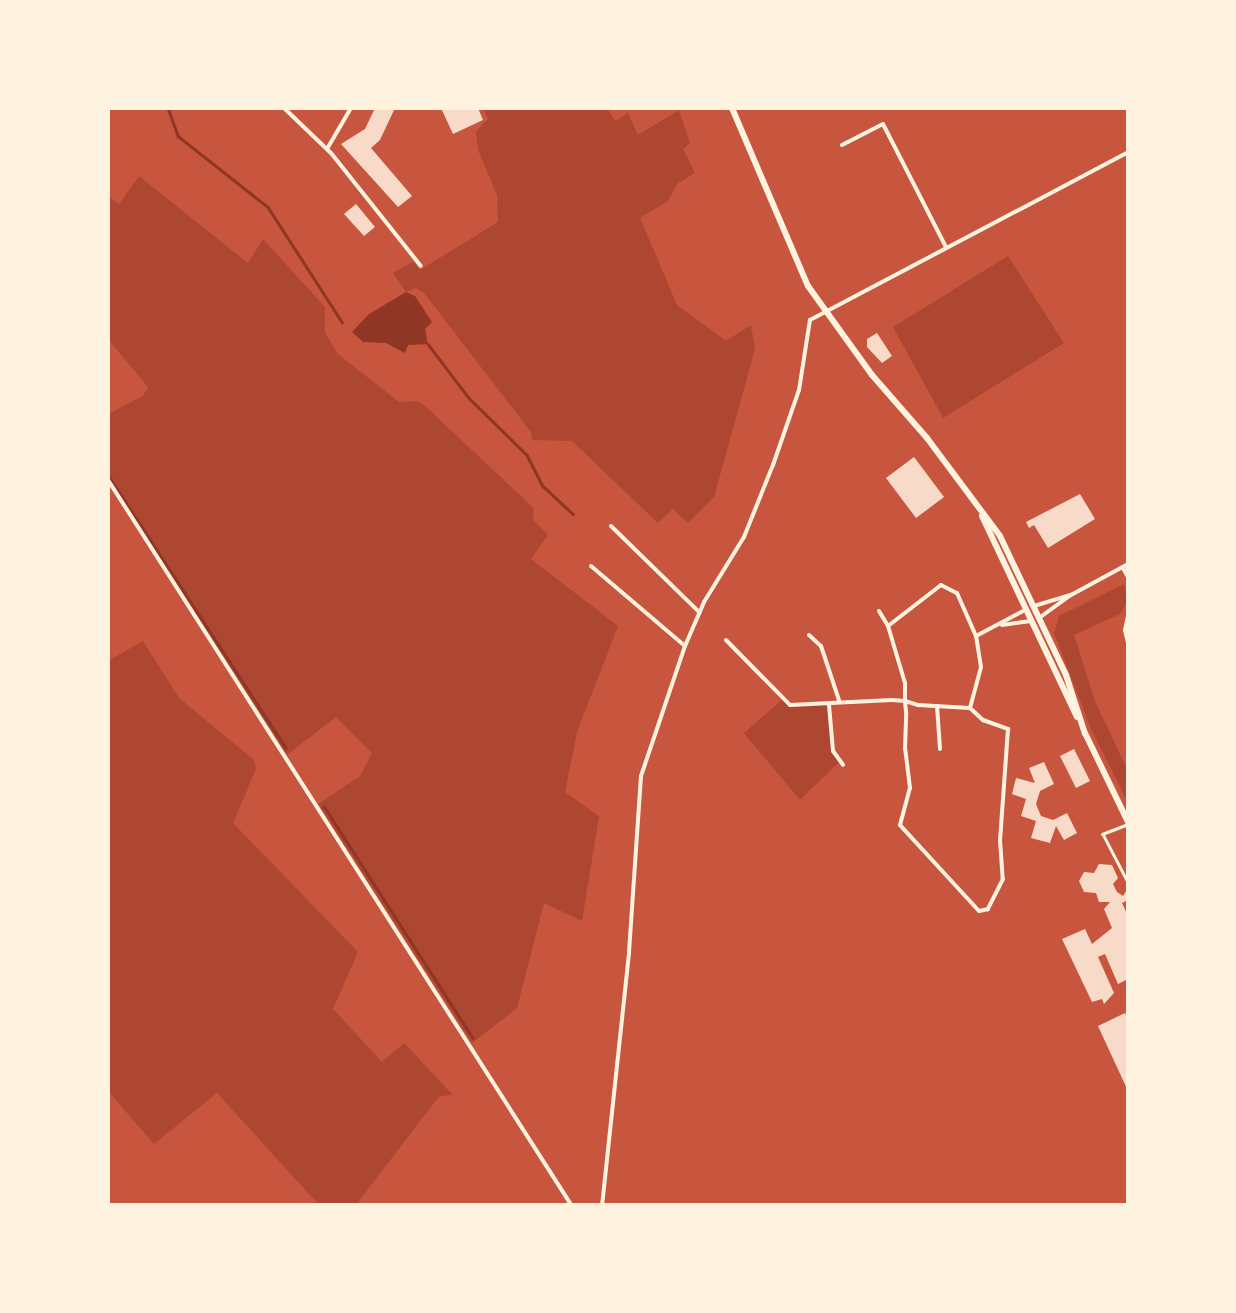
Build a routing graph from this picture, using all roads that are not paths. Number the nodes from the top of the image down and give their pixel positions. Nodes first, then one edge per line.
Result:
1 (284, 108) edge
2 (351, 108) edge
3 (732, 108) edge
4 (842, 145) dead end
5 (327, 149) junction
6 (1128, 152) edge
7 (946, 247) junction
8 (421, 266) dead end
9 (824, 309) junction
10 (108, 480) edge
11 (973, 500) junction
12 (611, 526) dead end
13 (591, 566) dead end
14 (1126, 566) edge
15 (1128, 577) edge
16 (1071, 595) junction
17 (1034, 606) junction
18 (879, 610) dead end
19 (1025, 610) junction
20 (700, 612) junction
21 (1128, 616) edge
22 (1035, 620) junction
23 (1002, 625) junction
24 (888, 626) junction
25 (809, 635) dead end
26 (976, 636) junction
27 (726, 640) dead end
28 (1128, 643) edge
29 (685, 646) junction
30 (839, 700) junction
31 (906, 701) junction
32 (829, 705) junction
33 (937, 706) junction
34 (970, 708) junction
35 (940, 749) dead end
36 (843, 764) dead end
37 (1128, 823) edge
38 (1128, 882) edge
39 (572, 1206) edge
40 (602, 1206) edge

1 - 5 street
2 - 5 street
3 - 9 main road
4 - 7 street
5 - 8 street
6 - 7 street
7 - 9 street
9 - 11 main road
9 - 20 street
10 - 39 street
11 - 17 main road
11 - 19 main road
12 - 20 street
13 - 29 street
14 - 15 street
14 - 16 street
16 - 17 street
16 - 22 street
17 - 19 main road
17 - 22 main road
18 - 24 street
19 - 22 main road
19 - 23 street
20 - 29 street
21 - 28 street
22 - 23 street
22 - 37 main road
23 - 26 street
24 - 26 street
24 - 31 street
25 - 30 street
26 - 34 street
27 - 32 street
29 - 40 street
30 - 31 street
30 - 32 street
31 - 33 street
31 - 34 street
32 - 36 street
33 - 34 street
33 - 35 street
37 - 38 lane

